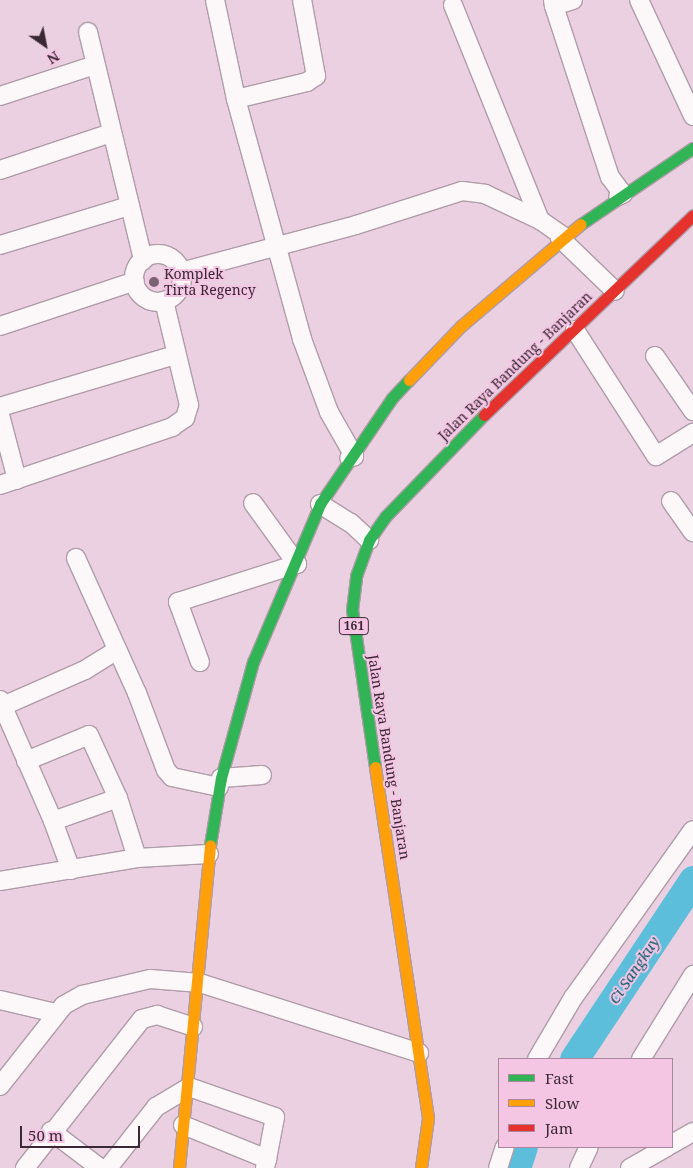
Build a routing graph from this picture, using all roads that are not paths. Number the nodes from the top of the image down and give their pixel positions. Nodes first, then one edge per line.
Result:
1 (215, 0) edge
2 (302, 0) edge
3 (573, 0) edge
4 (639, 0) edge
5 (554, 3) edge
6 (453, 5) dead end
7 (88, 32) dead end
8 (95, 66) junction
9 (0, 96) edge
10 (236, 99) junction
11 (693, 116) edge
12 (111, 133) junction
13 (693, 148) edge
14 (0, 170) edge
15 (618, 196) junction
16 (129, 206) junction
17 (693, 215) edge
18 (540, 220) junction
19 (560, 238) junction
20 (0, 245) edge
21 (279, 246) junction
22 (143, 260) junction
23 (181, 272) junction
24 (134, 281) junction
25 (615, 290) junction
26 (164, 301) junction
27 (0, 326) edge
28 (575, 330) junction
29 (176, 355) junction
30 (654, 356) dead end
31 (0, 407) edge
32 (693, 411) edge
33 (0, 415) edge
34 (693, 433) edge
35 (349, 458) junction
36 (17, 480) junction
37 (0, 485) edge
38 (671, 501) dead end
39 (253, 503) dead end
40 (320, 504) junction
41 (693, 532) edge
42 (369, 540) junction
43 (76, 558) dead end
44 (294, 562) junction
45 (118, 650) junction
46 (200, 662) dead end
47 (1, 703) edge
48 (26, 761) junction
49 (262, 775) dead end
50 (220, 782) junction
51 (118, 798) junction
52 (53, 821) junction
53 (693, 830) edge
54 (209, 854) junction
55 (137, 858) junction
56 (71, 870) junction
57 (1, 876) edge
58 (693, 975) edge
59 (198, 983) junction
60 (0, 1000) edge
61 (55, 1013) junction
62 (193, 1028) junction
63 (419, 1053) junction
64 (538, 1058) edge
65 (642, 1058) edge
66 (0, 1086) edge
67 (189, 1087) junction
68 (183, 1125) junction
69 (52, 1131) junction
70 (693, 1132) edge
71 (673, 1143) edge
72 (505, 1148) edge
73 (589, 1148) edge
74 (665, 1148) edge
75 (266, 1164) edge
76 (25, 1168) edge
77 (100, 1168) edge
78 (108, 1168) edge
79 (179, 1168) edge
80 (421, 1168) edge
81 (498, 1168) edge
82 (579, 1168) edge
83 (630, 1168) edge

1 - 10 street
2 - 10 street
3 - 5 street
4 - 11 street
5 - 15 street
6 - 18 street
7 - 8 street
8 - 9 street
8 - 12 street
10 - 21 street
12 - 14 street
12 - 16 street
13 - 15 street
15 - 19 street
16 - 20 street
16 - 22 street
17 - 25 street, Jalan Raya Bandung - Banjaran / 161
18 - 19 street
18 - 21 street
19 - 25 street
19 - 35 street
21 - 23 street
21 - 35 street
22 - 23 street
22 - 24 street
23 - 26 street
24 - 26 street
24 - 27 street
25 - 28 street, Jalan Raya Bandung - Banjaran / 161
26 - 29 street
28 - 34 street
28 - 42 street, Jalan Raya Bandung - Banjaran / 161
29 - 31 street
29 - 36 street
30 - 32 street
33 - 36 street
35 - 40 street
36 - 37 street
38 - 41 street
39 - 44 street
40 - 42 street
40 - 44 street
42 - 63 street, Jalan Raya Bandung - Banjaran / 161
43 - 45 street
44 - 46 street
44 - 50 street
45 - 47 street
45 - 50 street
47 - 48 street
48 - 51 street
48 - 52 street
49 - 50 street
50 - 54 street
51 - 52 street
51 - 55 street
52 - 56 street
53 - 64 street
54 - 55 street
54 - 59 street
55 - 56 street
56 - 57 street
58 - 65 street
59 - 61 street
59 - 62 street
59 - 63 street
60 - 61 street
61 - 66 street
62 - 67 street
62 - 69 street
63 - 80 street, Jalan Raya Bandung - Banjaran / 161
67 - 68 street
67 - 75 street
67 - 78 street
68 - 75 street
68 - 79 street
69 - 76 street
69 - 77 street
70 - 71 street
72 - 81 street
73 - 82 street
74 - 83 street

